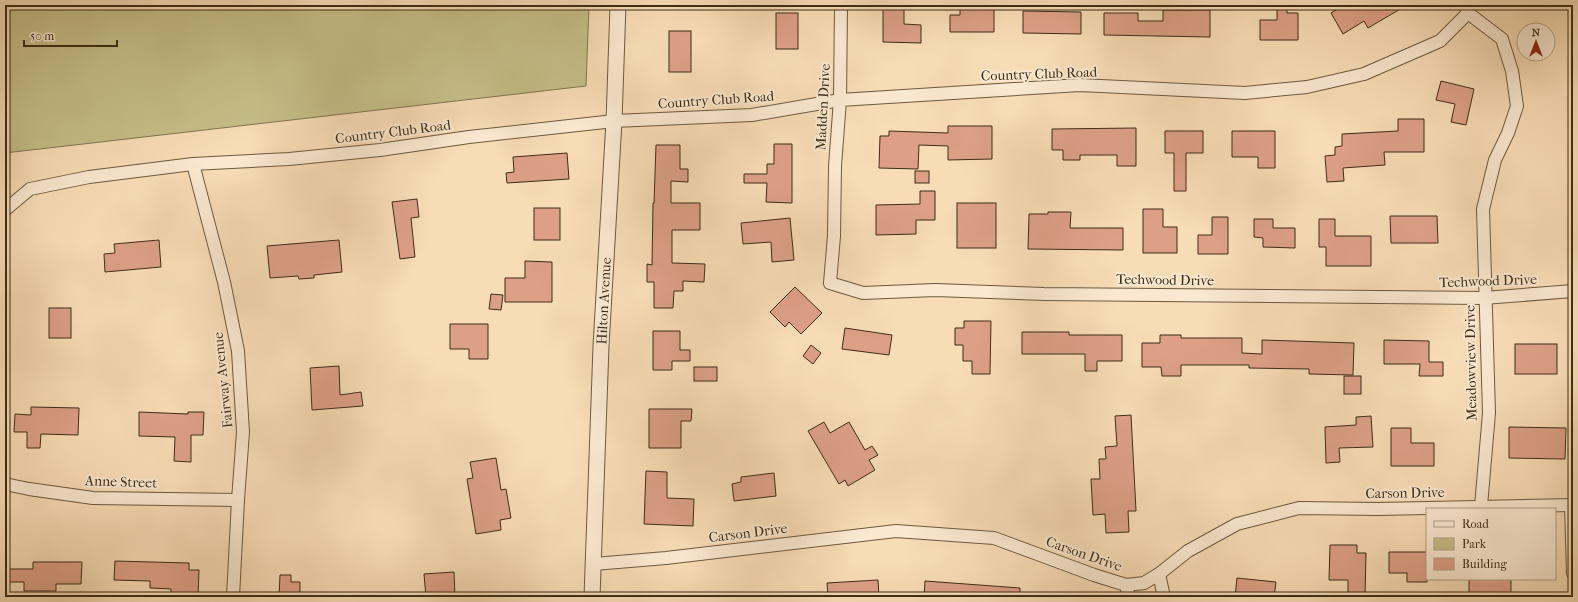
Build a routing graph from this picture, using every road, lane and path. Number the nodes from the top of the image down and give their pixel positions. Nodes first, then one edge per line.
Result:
1 (618, 5) edge
2 (841, 5) edge
3 (1467, 9) edge
4 (840, 100) junction
5 (614, 121) junction
6 (193, 164) junction
7 (5, 210) edge
8 (834, 210) joint
9 (1573, 291) edge
10 (1484, 298) junction
11 (5, 484) edge
12 (238, 500) junction
13 (1572, 505) edge
14 (1481, 506) junction
15 (594, 564) junction
16 (1573, 573) edge
17 (1159, 574) junction
18 (1126, 585) junction
19 (233, 597) edge
20 (592, 597) edge
21 (1129, 597) edge
22 (1164, 597) edge

1 - 5 street, Hilton Avenue
2 - 4 street, Madden Drive
3 - 4 street, Country Club Road
3 - 10 street, Meadowview Drive
4 - 5 street, Country Club Road
4 - 8 street, Madden Drive
5 - 6 street, Country Club Road
5 - 15 street, Hilton Avenue
6 - 7 street, Country Club Road
6 - 12 street, Fairway Avenue
8 - 10 street, Techwood Drive
9 - 10 street, Techwood Drive
10 - 14 street, Meadowview Drive
11 - 12 street, Anne Street
12 - 19 street, Fairway Avenue
13 - 14 street, Carson Drive
13 - 16 street
14 - 17 street, Carson Drive
15 - 18 street, Carson Drive
15 - 20 street, Hilton Avenue
17 - 18 street, Carson Drive
17 - 22 street
18 - 21 street

